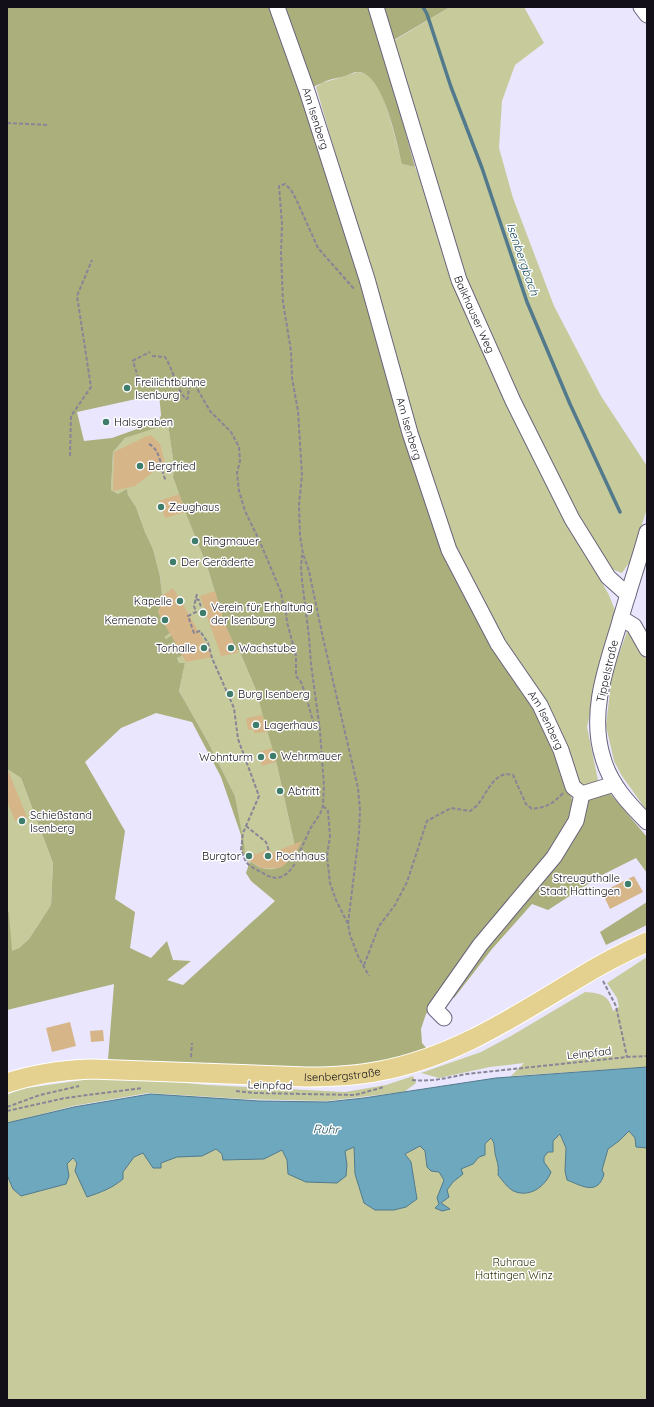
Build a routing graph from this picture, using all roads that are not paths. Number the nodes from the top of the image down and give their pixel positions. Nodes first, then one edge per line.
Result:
1 (277, 7) edge
2 (376, 7) edge
3 (641, 7) edge
4 (647, 16) edge
5 (646, 537) edge
6 (628, 595) junction
7 (620, 618) junction
8 (647, 649) edge
9 (614, 784) junction
10 (578, 790) junction
11 (647, 822) edge
12 (647, 942) edge
13 (444, 1018) dead end
14 (7, 1082) edge

1 - 10 street, Am Isenberg
2 - 6 street, Balkhauser Weg
3 - 4 street
5 - 6 street, Tippelstraße
6 - 7 street, Tippelstraße
7 - 8 street
7 - 9 street, Tippelstraße
9 - 10 street
9 - 11 street, Tippelstraße
10 - 13 street
12 - 14 main road, Isenbergstraße

